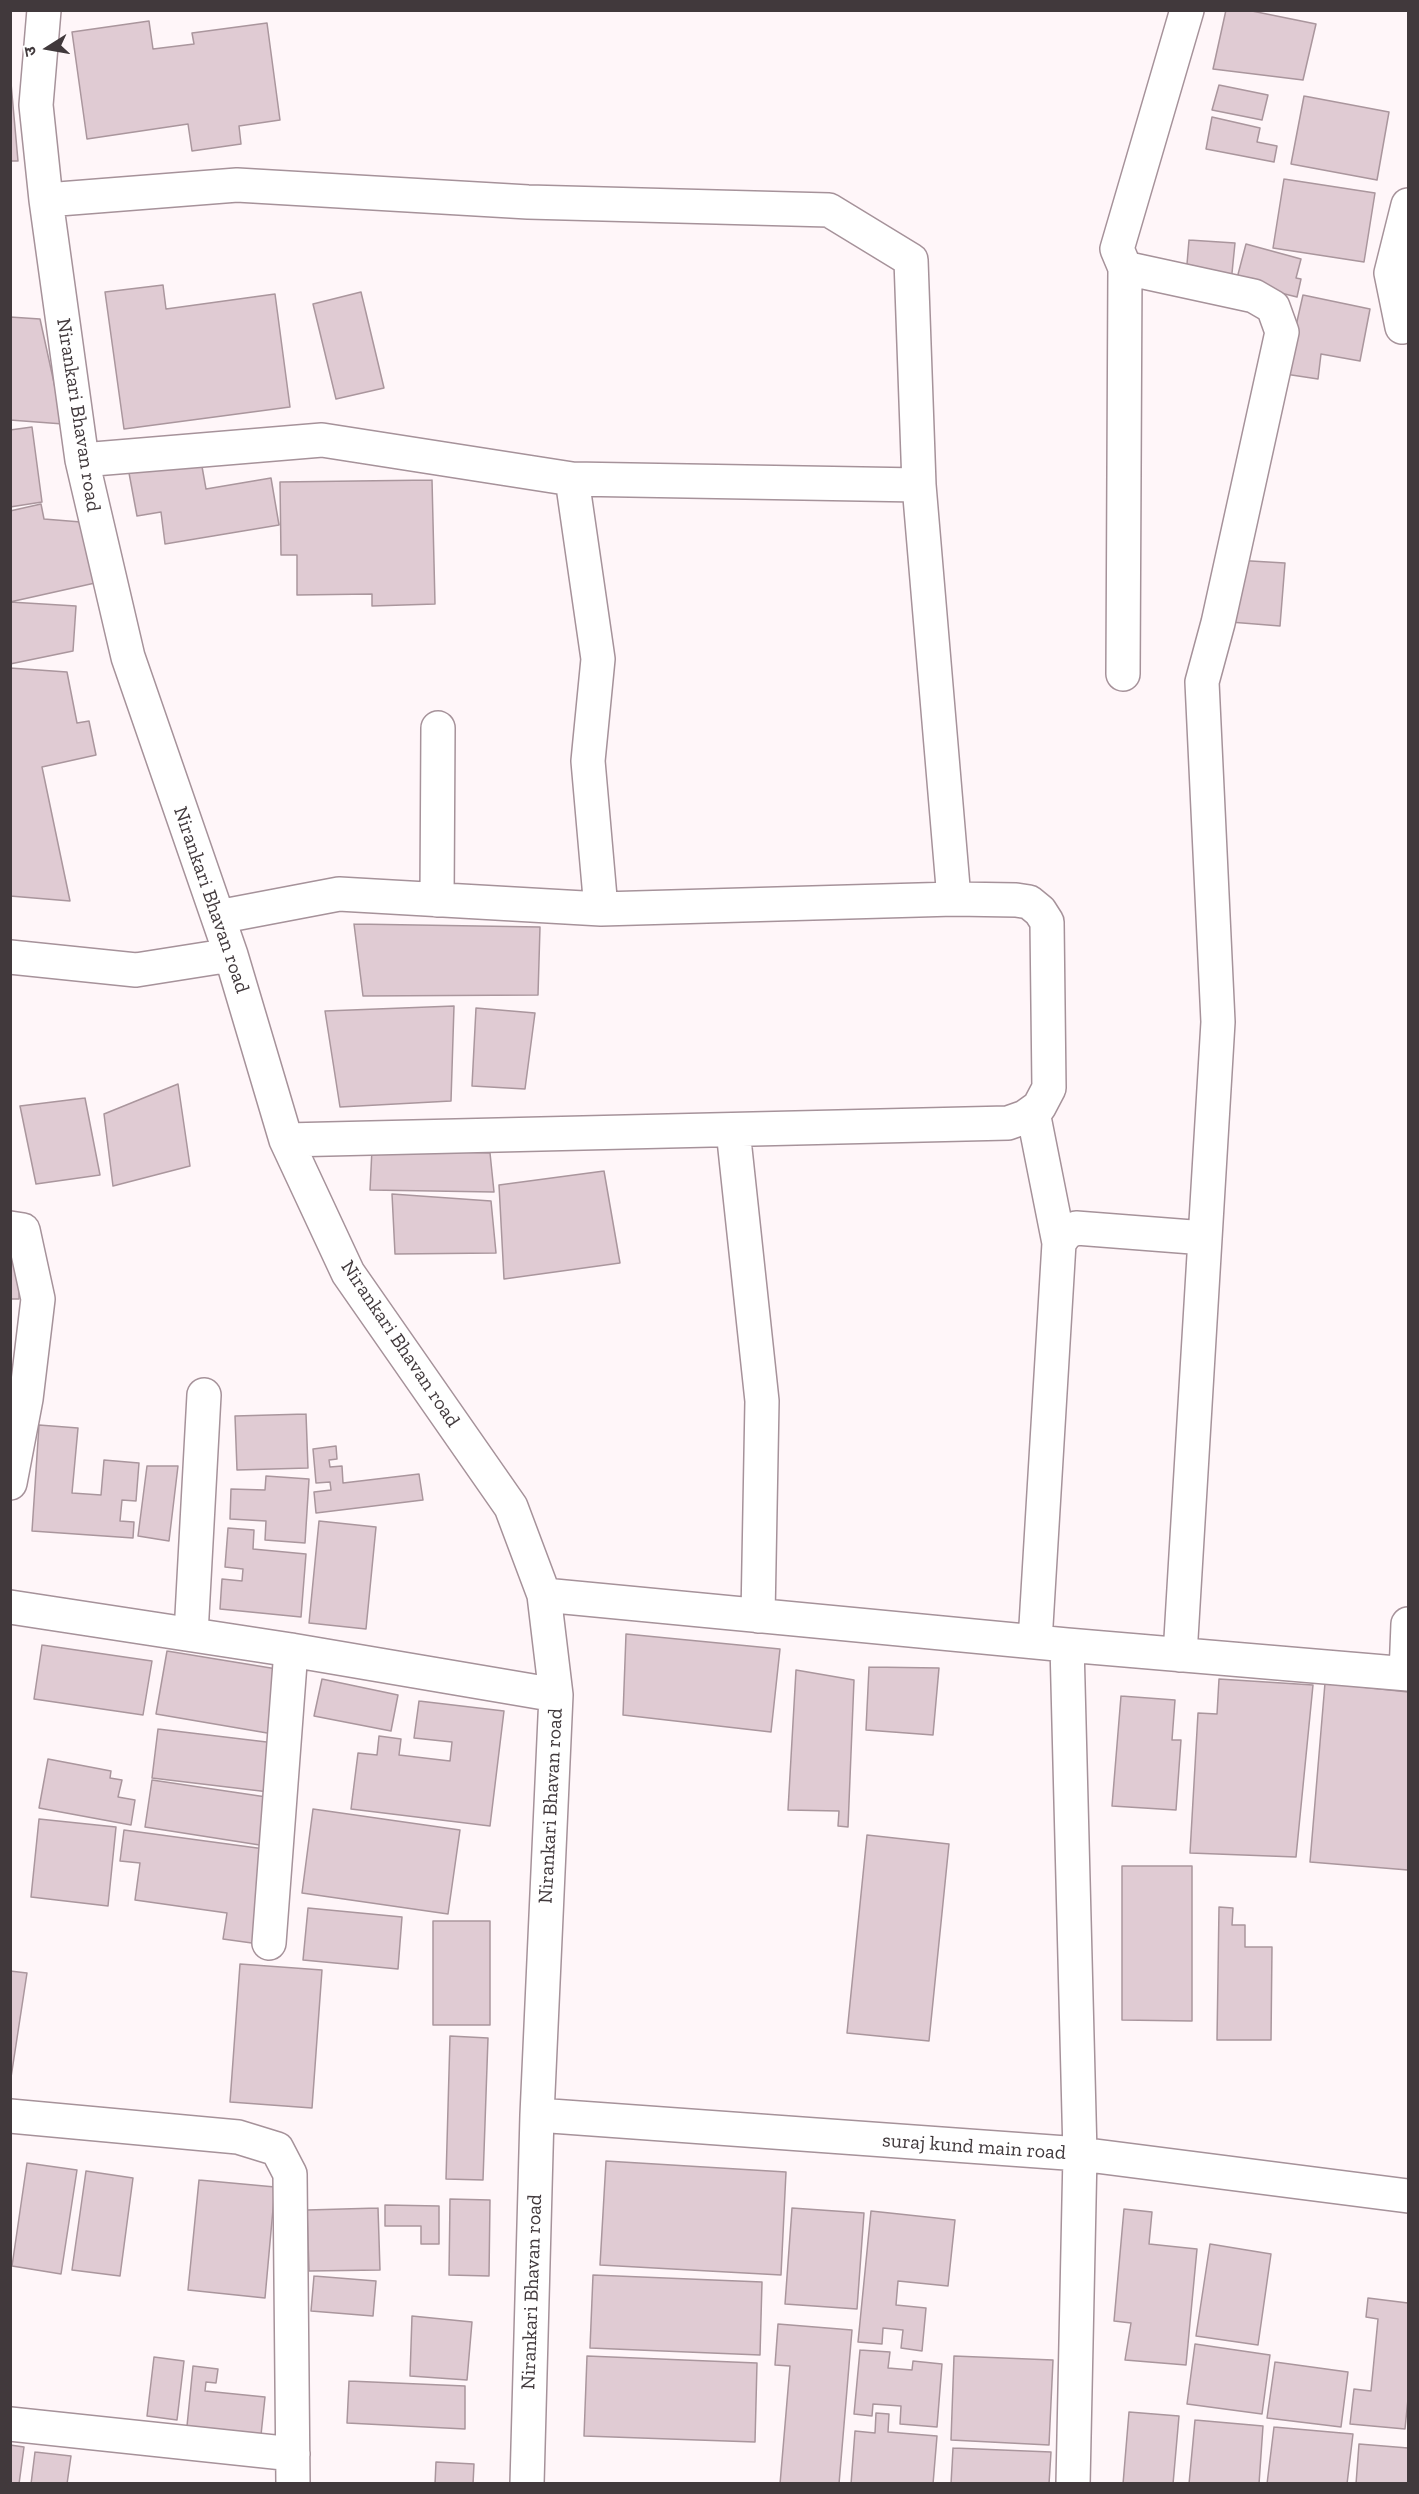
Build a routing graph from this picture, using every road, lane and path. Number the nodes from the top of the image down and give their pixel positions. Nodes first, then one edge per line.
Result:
1 (44, 10) edge
2 (1187, 10) edge
3 (46, 200) junction
4 (1408, 205) edge
5 (1125, 268) junction
6 (1402, 327) dead end
7 (82, 459) junction
8 (572, 479) junction
9 (919, 485) junction
10 (1123, 674) dead end
11 (438, 728) dead end
12 (954, 899) junction
13 (437, 900) junction
14 (601, 909) junction
15 (218, 916) junction
16 (231, 955) junction
17 (10, 957) edge
18 (1033, 1112) junction
19 (733, 1130) junction
20 (286, 1140) junction
21 (10, 1228) edge
22 (1205, 1238) junction
23 (1059, 1243) junction
24 (204, 1395) dead end
25 (10, 1483) edge
26 (544, 1596) junction
27 (11, 1608) edge
28 (758, 1616) junction
29 (1408, 1624) edge
30 (191, 1634) junction
31 (1035, 1642) junction
32 (1067, 1645) junction
33 (291, 1650) junction
34 (1180, 1655) junction
35 (1407, 1674) edge
36 (556, 1695) junction
37 (269, 1943) dead end
38 (537, 2115) junction
39 (10, 2116) edge
40 (1080, 2154) junction
41 (1408, 2196) edge
42 (10, 2424) edge
43 (293, 2469) edge
44 (527, 2484) edge
45 (1073, 2484) edge

1 - 3 street, Nirankari Bhavan road
2 - 5 street
3 - 7 street, Nirankari Bhavan road
3 - 9 street
4 - 6 street
5 - 10 street
5 - 22 street
7 - 8 street
7 - 15 street, Nirankari Bhavan road
8 - 9 street
8 - 14 street
9 - 12 street
11 - 13 street
12 - 14 street
12 - 18 street
13 - 14 street
13 - 15 street
15 - 16 street, Nirankari Bhavan road
16 - 17 street
16 - 20 street, Nirankari Bhavan road
18 - 19 street
18 - 23 street
19 - 20 street
19 - 28 street
20 - 26 street, Nirankari Bhavan road
21 - 25 street
22 - 23 street
22 - 34 street
23 - 31 street
24 - 30 street
26 - 28 street
26 - 36 street, Nirankari Bhavan road
27 - 30 street
28 - 31 street
29 - 35 street
30 - 33 street
31 - 32 street
32 - 34 street
32 - 40 street
33 - 36 street
33 - 37 street
34 - 35 street
36 - 38 street, Nirankari Bhavan road
38 - 40 street, suraj kund main road
38 - 44 street, Nirankari Bhavan road
39 - 43 street
40 - 41 street, suraj kund main road
40 - 45 street
42 - 43 street

